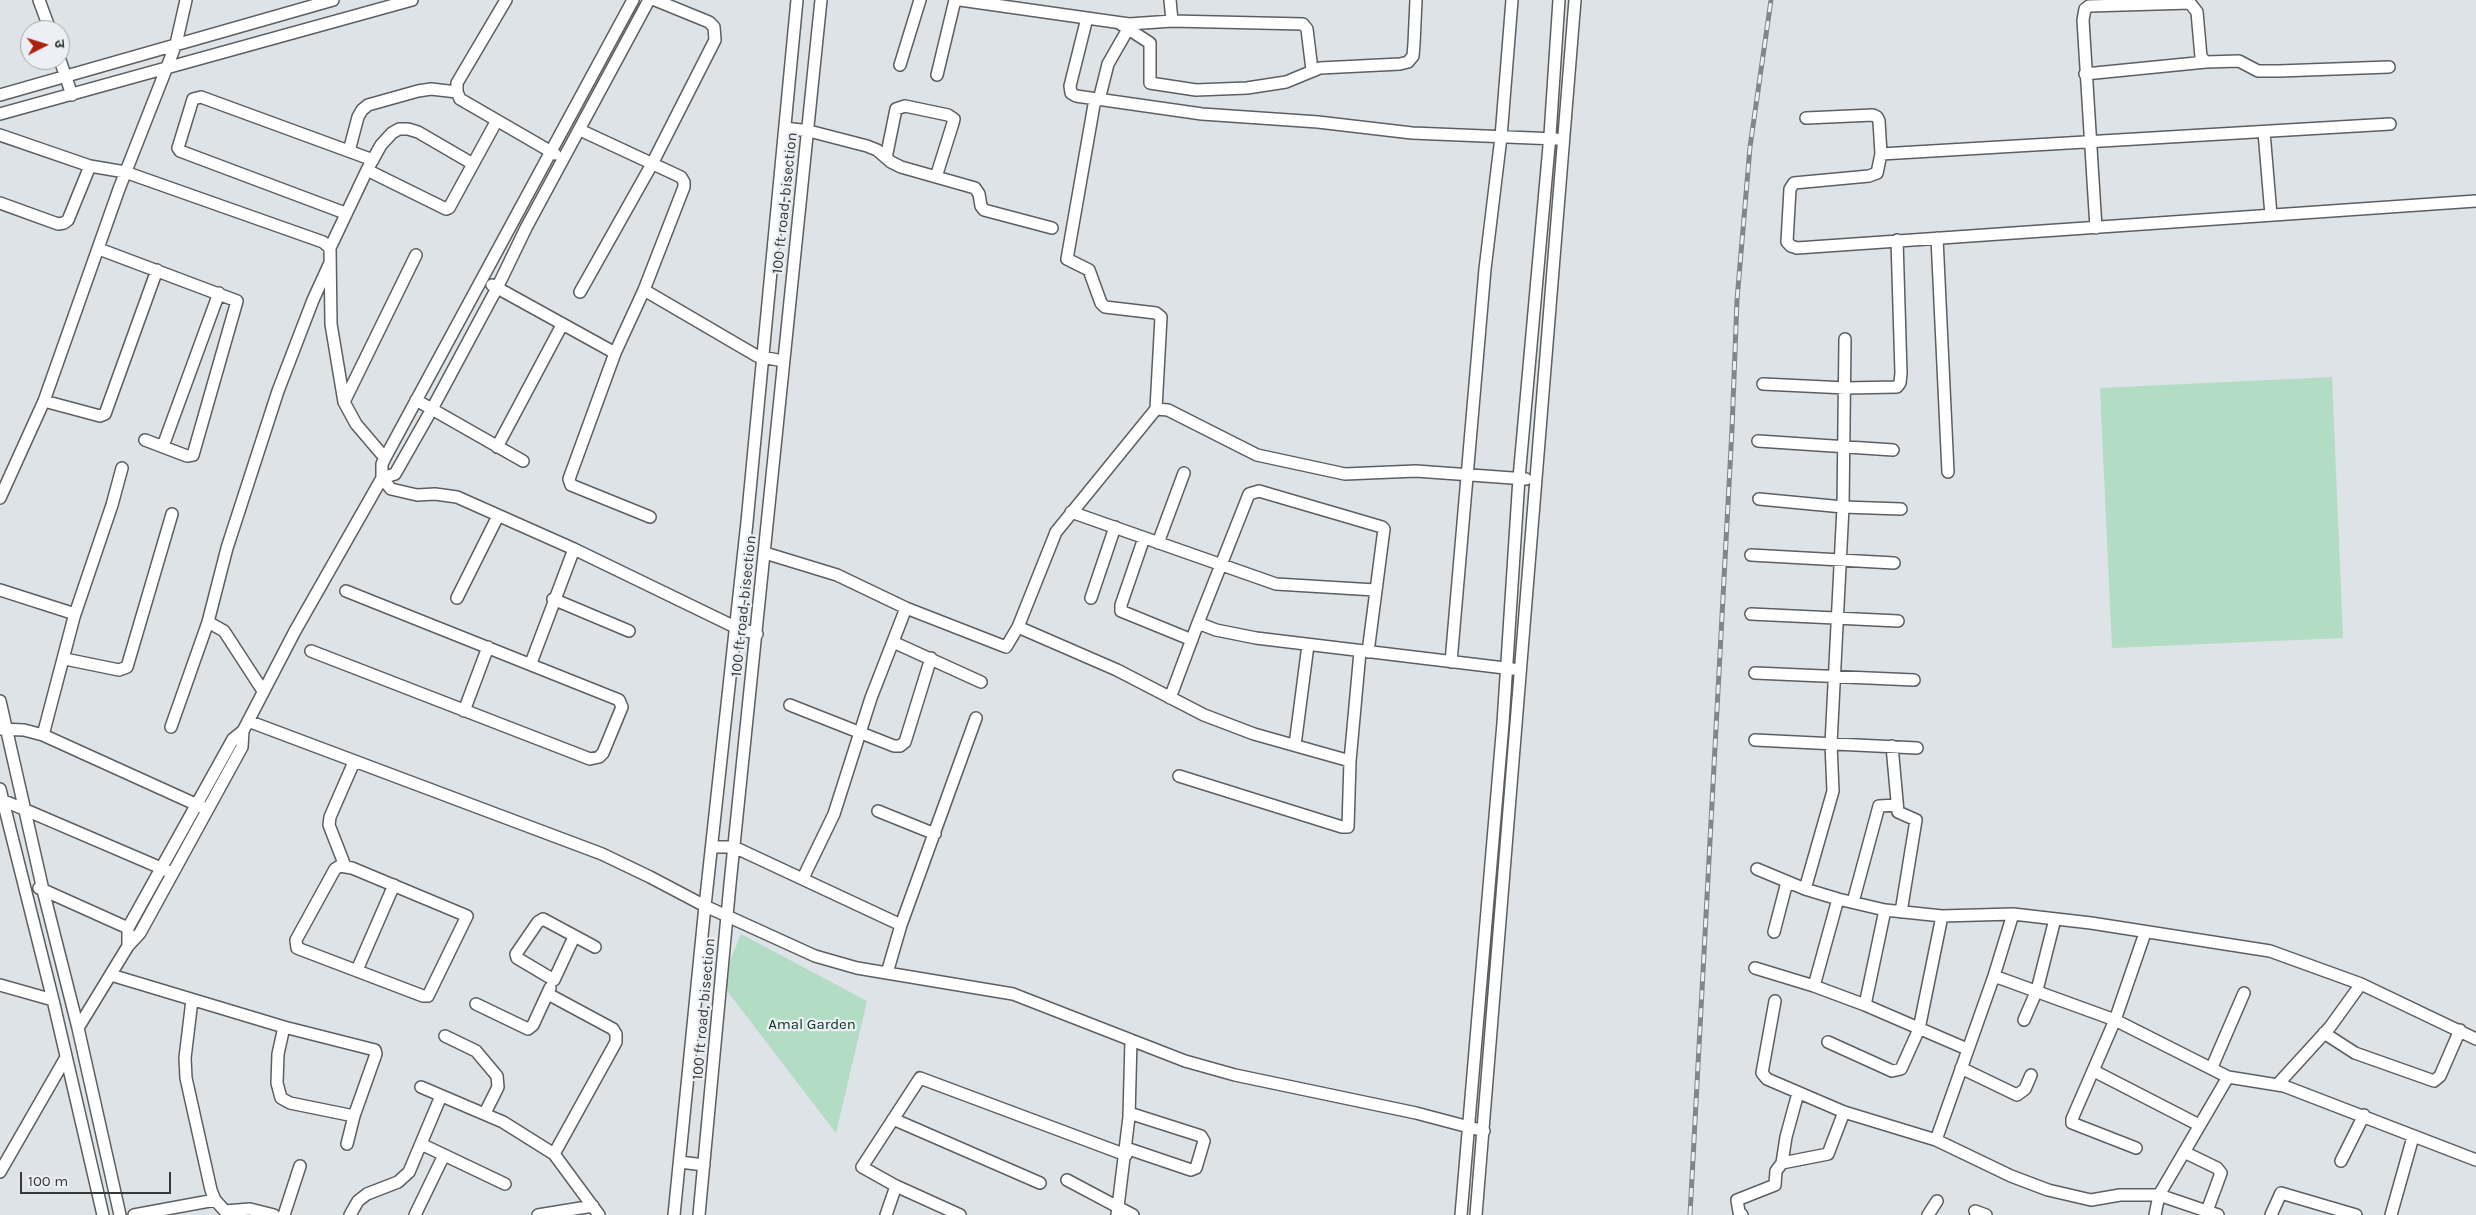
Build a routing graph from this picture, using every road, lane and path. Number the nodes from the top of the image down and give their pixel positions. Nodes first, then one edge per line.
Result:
1 (39, 0) edge
2 (186, 0) edge
3 (333, 0) edge
4 (412, 0) edge
5 (506, 0) edge
6 (633, 0) edge
7 (649, 0) edge
8 (655, 0) edge
9 (797, 0) edge
10 (821, 0) edge
11 (920, 0) edge
12 (955, 0) edge
13 (960, 0) edge
14 (1054, 0) edge
15 (1170, 0) edge
16 (1416, 0) edge
17 (1512, 0) edge
18 (1560, 0) edge
19 (1576, 0) edge
20 (1052, 12) junction
21 (1087, 18) junction
22 (46, 20) edge
23 (1172, 22) junction
24 (1124, 26) junction
25 (176, 44) junction
26 (2206, 62) junction
27 (900, 65) dead end
28 (2389, 67) dead end
29 (64, 70) edge
30 (165, 70) junction
31 (1312, 70) junction
32 (2085, 74) junction
33 (937, 75) dead end
34 (66, 76) junction
35 (457, 92) junction
36 (0, 95) edge
37 (72, 95) junction
38 (1097, 100) junction
39 (0, 114) edge
40 (1806, 118) dead end
41 (496, 122) junction
42 (2390, 124) dead end
43 (785, 128) junction
44 (580, 130) junction
45 (808, 130) junction
46 (2264, 132) junction
47 (0, 135) edge
48 (1501, 137) junction
49 (1549, 139) junction
50 (1564, 140) junction
51 (2090, 142) junction
52 (349, 151) junction
53 (550, 152) junction
54 (1881, 154) junction
55 (886, 158) junction
56 (564, 159) junction
57 (473, 164) junction
58 (652, 164) junction
59 (370, 165) junction
60 (90, 166) junction
61 (125, 172) junction
62 (936, 177) junction
63 (2476, 202) edge
64 (0, 203) edge
65 (345, 213) junction
66 (2270, 215) junction
67 (1052, 228) dead end
68 (2096, 228) junction
69 (1937, 238) junction
70 (1897, 240) junction
71 (330, 248) junction
72 (99, 249) junction
73 (416, 255) dead end
74 (330, 263) junction
75 (157, 270) junction
76 (483, 280) junction
77 (497, 288) junction
78 (644, 290) junction
79 (580, 292) dead end
80 (219, 293) junction
81 (562, 325) junction
82 (1845, 339) dead end
83 (616, 353) junction
84 (762, 358) junction
85 (783, 361) junction
86 (1763, 384) dead end
87 (1846, 388) junction
88 (416, 400) junction
89 (44, 401) junction
90 (344, 402) junction
91 (1156, 409) junction
92 (432, 410) junction
93 (145, 440) dead end
94 (1758, 441) dead end
95 (1844, 445) junction
96 (162, 446) junction
97 (497, 447) junction
98 (1893, 450) dead end
99 (385, 458) junction
100 (523, 462) dead end
101 (122, 468) dead end
102 (1948, 472) dead end
103 (1184, 474) dead end
104 (1466, 474) junction
105 (382, 478) junction
106 (1519, 478) junction
107 (1536, 479) junction
108 (0, 498) edge
109 (1759, 499) dead end
110 (1843, 507) junction
111 (1902, 509) dead end
112 (1071, 512) junction
113 (172, 514) dead end
114 (498, 516) junction
115 (650, 517) dead end
116 (1115, 527) junction
117 (1144, 538) junction
118 (1158, 543) junction
119 (574, 549) junction
120 (765, 553) junction
121 (1751, 555) dead end
122 (1841, 562) junction
123 (1894, 563) dead end
124 (1220, 565) junction
125 (0, 590) edge
126 (1375, 590) junction
127 (346, 591) dead end
128 (457, 598) dead end
129 (1091, 598) dead end
130 (553, 599) junction
131 (906, 608) junction
132 (76, 614) junction
133 (1751, 614) dead end
134 (1838, 619) junction
135 (1898, 621) dead end
136 (208, 622) junction
137 (1198, 624) junction
138 (735, 627) junction
139 (1018, 627) junction
140 (629, 631) dead end
141 (756, 634) junction
142 (1192, 640) junction
143 (894, 642) junction
144 (1308, 645) junction
145 (488, 647) junction
146 (311, 651) dead end
147 (1364, 652) junction
148 (931, 658) junction
149 (64, 659) junction
150 (1451, 662) junction
151 (530, 663) junction
152 (1506, 668) junction
153 (1520, 670) junction
154 (1755, 673) dead end
155 (1835, 678) junction
156 (1914, 680) dead end
157 (981, 682) dead end
158 (263, 691) junction
159 (1170, 698) junction
160 (0, 701) edge
161 (790, 705) dead end
162 (464, 711) junction
163 (976, 718) dead end
164 (245, 726) junction
165 (171, 727) dead end
166 (3, 729) edge
167 (861, 733) junction
168 (43, 736) junction
169 (1755, 740) dead end
170 (1831, 744) junction
171 (1294, 745) junction
172 (1892, 746) junction
173 (1918, 748) dead end
174 (1350, 761) junction
175 (354, 762) junction
176 (1179, 776) dead end
177 (1, 796) edge
178 (1897, 805) junction
179 (203, 807) junction
180 (26, 810) junction
181 (878, 811) dead end
182 (934, 834) junction
183 (712, 847) junction
184 (734, 847) junction
185 (345, 866) junction
186 (1757, 869) dead end
187 (168, 871) junction
188 (803, 878) junction
189 (24, 882) junction
190 (1787, 882) junction
191 (394, 885) junction
192 (1805, 889) junction
193 (43, 890) junction
194 (1838, 899) junction
195 (1852, 902) junction
196 (705, 906) junction
197 (1885, 910) junction
198 (1901, 912) junction
199 (2012, 914) junction
200 (727, 915) junction
201 (1942, 916) junction
202 (2055, 919) junction
203 (900, 925) junction
204 (128, 928) junction
205 (1774, 932) dead end
206 (2145, 933) junction
207 (574, 937) junction
208 (128, 946) junction
209 (595, 947) dead end
210 (1755, 968) dead end
211 (357, 970) junction
212 (1481, 970) junction
213 (1496, 971) junction
214 (887, 973) junction
215 (111, 975) junction
216 (1994, 976) junction
217 (554, 980) junction
218 (2361, 984) junction
219 (0, 985) edge
220 (1814, 986) junction
221 (2037, 990) junction
222 (2244, 993) dead end
223 (548, 994) junction
224 (53, 1000) junction
225 (192, 1000) junction
226 (1775, 1001) dead end
227 (476, 1004) dead end
228 (1865, 1005) junction
229 (73, 1010) junction
230 (56, 1014) junction
231 (2024, 1020) dead end
232 (2115, 1020) junction
233 (284, 1027) junction
234 (78, 1028) junction
235 (1919, 1029) junction
236 (2460, 1030) junction
237 (2324, 1033) junction
238 (445, 1036) dead end
239 (2476, 1039) edge
240 (1131, 1040) junction
241 (1828, 1042) dead end
242 (1968, 1049) junction
243 (65, 1059) junction
244 (1961, 1068) junction
245 (2212, 1068) junction
246 (2094, 1071) junction
247 (2030, 1074) dead end
248 (88, 1075) junction
249 (2228, 1077) junction
250 (70, 1080) junction
251 (2278, 1084) junction
252 (422, 1087) dead end
253 (1798, 1093) junction
254 (441, 1096) junction
255 (1844, 1112) junction
256 (485, 1113) junction
257 (1129, 1113) junction
258 (2364, 1115) junction
259 (354, 1116) junction
260 (893, 1119) junction
261 (2199, 1125) junction
262 (1468, 1126) junction
263 (1484, 1131) junction
264 (2412, 1137) junction
265 (1936, 1140) junction
266 (346, 1144) dead end
267 (421, 1144) junction
268 (2136, 1148) dead end
269 (1126, 1152) junction
270 (2184, 1152) junction
271 (554, 1154) junction
272 (444, 1155) junction
273 (2476, 1160) edge
274 (2341, 1161) dead end
275 (680, 1162) junction
276 (1782, 1163) junction
277 (704, 1165) junction
278 (300, 1166) dead end
279 (0, 1172) edge
280 (1067, 1180) dead end
281 (1040, 1183) dead end
282 (505, 1184) dead end
283 (896, 1186) junction
284 (2159, 1195) junction
285 (215, 1200) junction
286 (1938, 1201) dead end
287 (596, 1210) edge
288 (1118, 1211) edge
289 (2212, 1213) edge
290 (103, 1215) edge
291 (120, 1215) edge
292 (134, 1215) edge
293 (274, 1215) edge
294 (284, 1215) edge
295 (350, 1215) edge
296 (415, 1215) edge
297 (538, 1215) edge
298 (674, 1215) edge
299 (699, 1215) edge
300 (886, 1215) edge
301 (960, 1215) edge
302 (1133, 1215) edge
303 (1461, 1215) edge
304 (1476, 1215) edge
305 (1742, 1215) edge
306 (1928, 1215) edge
307 (2155, 1215) edge
308 (2271, 1215) edge
309 (2356, 1215) edge
310 (2392, 1215) edge

1 - 22 street
2 - 25 street
3 - 25 street
4 - 30 street
5 - 35 street
6 - 53 street
7 - 44 street
8 - 58 street
9 - 43 street, 100 ft road, bisection
10 - 45 street, 100 ft road, bisection
11 - 27 street
12 - 33 street
13 - 20 street
14 - 20 street
15 - 23 street
16 - 31 street
17 - 48 street
18 - 49 street
19 - 50 street
20 - 21 street
21 - 24 street
21 - 38 street
23 - 24 street
23 - 31 street
24 - 31 street
24 - 38 street
25 - 30 street
25 - 34 street
26 - 28 street
26 - 32 street
26 - 32 street
29 - 34 street
30 - 37 street
30 - 61 street
32 - 51 street
34 - 36 street
34 - 37 street
35 - 41 street
35 - 52 street
37 - 39 street
38 - 48 street
38 - 91 street
40 - 54 street
41 - 53 street
41 - 57 street
42 - 46 street
43 - 45 street
43 - 84 street, 100 ft road, bisection
44 - 56 street
44 - 58 street
45 - 55 street
45 - 85 street, 100 ft road, bisection
46 - 51 street
46 - 66 street
47 - 60 street
48 - 49 street
48 - 104 street
49 - 50 street
49 - 106 street
50 - 107 street
51 - 54 street
51 - 68 street
52 - 59 street
52 - 65 street
53 - 56 street
53 - 76 street
54 - 70 street
55 - 62 street
55 - 62 street
56 - 77 street
57 - 59 street
57 - 59 street
58 - 78 street
58 - 79 street
59 - 65 street
60 - 61 street
60 - 64 street
61 - 71 street
61 - 72 street
62 - 67 street
63 - 66 street
65 - 71 street
66 - 68 street
68 - 69 street
69 - 70 street
69 - 102 street
70 - 87 street
71 - 74 street
72 - 75 street
72 - 89 street
73 - 90 street
74 - 90 street
74 - 136 street
75 - 80 street
75 - 89 street
76 - 77 street
76 - 88 street
77 - 81 street
77 - 92 street
78 - 83 street
78 - 84 street
80 - 96 street
80 - 96 street
81 - 83 street
81 - 97 street
82 - 87 street
83 - 115 street
84 - 85 street
84 - 138 street, 100 ft road, bisection
85 - 120 street, 100 ft road, bisection
86 - 87 street
87 - 95 street
88 - 92 street
88 - 99 street
89 - 108 street
90 - 99 street
91 - 104 street
91 - 112 street
92 - 97 street
92 - 105 street
93 - 96 street
94 - 95 street
95 - 98 street
95 - 110 street
97 - 100 street
99 - 105 street
101 - 132 street
103 - 118 street
104 - 106 street
104 - 150 street
105 - 114 street
105 - 158 street
106 - 107 street
106 - 152 street
107 - 153 street
109 - 110 street
110 - 111 street
110 - 122 street
112 - 116 street
112 - 139 street
113 - 149 street
114 - 119 street
114 - 128 street
116 - 117 street
116 - 129 street
117 - 118 street
117 - 142 street
118 - 124 street
119 - 130 street
119 - 138 street
120 - 131 street
120 - 141 street, 100 ft road, bisection
121 - 122 street
122 - 123 street
122 - 134 street
124 - 126 street
124 - 126 street
124 - 137 street
125 - 132 street
126 - 147 street
127 - 145 street
130 - 140 street
130 - 151 street
131 - 139 street
131 - 143 street
132 - 149 street
133 - 134 street
134 - 135 street
134 - 155 street
136 - 158 street
136 - 165 street
137 - 142 street
137 - 144 street
138 - 141 street
138 - 183 street, 100 ft road, bisection
139 - 159 street
141 - 184 street, 100 ft road, bisection
142 - 159 street
143 - 148 street
143 - 167 street
144 - 147 street
144 - 171 street
145 - 151 street
145 - 162 street
146 - 162 street
147 - 150 street
147 - 174 street
148 - 157 street
148 - 167 street
149 - 168 street
150 - 152 street
151 - 162 street
152 - 153 street
152 - 212 street
153 - 213 street
154 - 155 street
155 - 156 street
155 - 170 street
158 - 164 street
159 - 171 street
160 - 166 street
161 - 167 street
163 - 182 street
164 - 175 street
164 - 179 street
166 - 168 street
166 - 180 street
167 - 188 street
168 - 179 street
169 - 170 street
170 - 172 street
170 - 192 street
171 - 174 street
172 - 173 street
172 - 178 street
174 - 176 street
175 - 185 street
175 - 196 street
177 - 180 street
177 - 189 street
178 - 195 street
178 - 198 street
179 - 187 street
180 - 187 street
180 - 193 street
181 - 182 street
182 - 203 street
183 - 184 street
183 - 196 street, 100 ft road, bisection
184 - 188 street
184 - 200 street, 100 ft road, bisection
185 - 191 street
185 - 211 street
186 - 190 street
187 - 204 street
187 - 208 street
188 - 203 street
189 - 193 street
189 - 224 street
190 - 192 street
190 - 205 street
191 - 211 street
191 - 211 street
192 - 194 street
193 - 204 street
193 - 229 street
194 - 195 street
194 - 220 street
195 - 197 street
196 - 200 street
196 - 275 street, 100 ft road, bisection
197 - 198 street
197 - 228 street
198 - 201 street
199 - 201 street
199 - 202 street
199 - 216 street
200 - 214 street
200 - 277 street, 100 ft road, bisection
201 - 235 street
202 - 206 street
202 - 221 street
203 - 214 street
204 - 208 street
206 - 218 street
206 - 232 street
207 - 209 street
207 - 217 street
207 - 217 street
208 - 215 street
210 - 220 street
212 - 213 street
212 - 262 street
213 - 263 street
214 - 240 street
215 - 225 street
215 - 234 street
216 - 221 street
216 - 242 street
217 - 223 street
218 - 236 street
218 - 237 street
219 - 224 street
220 - 228 street
221 - 231 street
221 - 232 street
222 - 245 street
223 - 227 street
223 - 271 street
224 - 230 street
225 - 233 street
225 - 285 street
226 - 253 street
228 - 235 street
229 - 230 street
229 - 234 street
230 - 243 street
232 - 245 street
232 - 246 street
233 - 259 street
233 - 259 street
234 - 248 street
235 - 241 street
235 - 242 street
236 - 237 street
236 - 239 street
237 - 251 street
238 - 256 street
240 - 257 street
240 - 262 street
242 - 244 street
243 - 250 street
243 - 279 street
244 - 247 street
244 - 265 street
245 - 249 street
246 - 261 street
246 - 268 street
248 - 250 street
248 - 291 street
249 - 251 street
249 - 261 street
250 - 290 street
251 - 258 street
252 - 254 street
253 - 255 street
253 - 276 street
254 - 256 street
254 - 267 street
255 - 265 street
255 - 276 street
256 - 271 street
257 - 269 street
257 - 269 street
258 - 264 street
258 - 274 street
259 - 266 street
260 - 269 street
260 - 281 street
260 - 283 street
261 - 270 street
262 - 263 street
262 - 303 street
263 - 304 street
264 - 273 street
264 - 310 street
265 - 284 street
267 - 272 street
267 - 295 street
269 - 288 street
270 - 284 street
270 - 289 street
271 - 287 street
272 - 282 street
272 - 296 street
275 - 277 street
275 - 298 street, 100 ft road, bisection
276 - 305 street
277 - 299 street, 100 ft road, bisection
278 - 294 street
280 - 288 street
283 - 300 street
283 - 301 street
284 - 289 street
284 - 307 street
285 - 292 street
285 - 293 street
286 - 306 street
287 - 297 street
288 - 302 street
308 - 309 street

